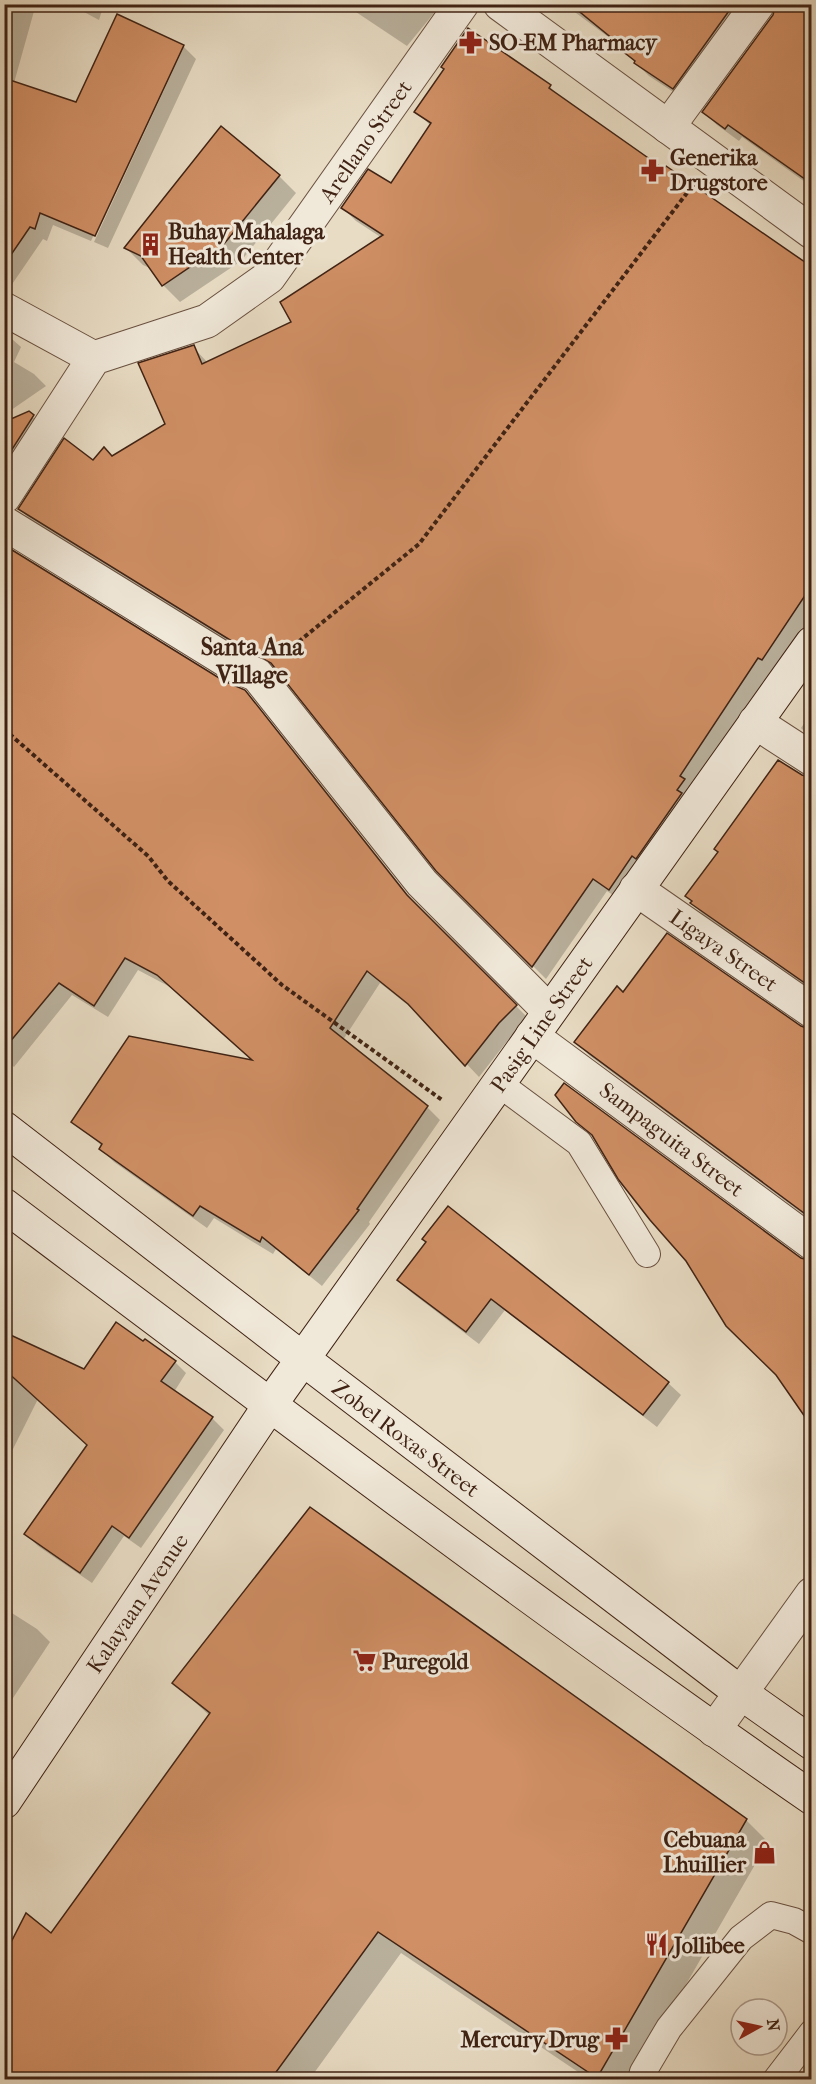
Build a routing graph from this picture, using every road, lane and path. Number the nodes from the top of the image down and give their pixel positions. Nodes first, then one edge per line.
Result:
1 (462, 4) edge
2 (500, 4) edge
3 (758, 4) edge
4 (668, 127) junction
5 (712, 159) junction
6 (812, 232) edge
7 (4, 309) edge
8 (94, 358) junction
9 (4, 497) edge
10 (4, 523) edge
11 (812, 642) edge
12 (257, 675) junction
13 (755, 722) junction
14 (4, 729) edge
15 (812, 759) edge
16 (636, 889) junction
17 (812, 1011) edge
18 (541, 1024) junction
19 (498, 1083) junction
20 (471, 1122) junction
21 (4, 1128) edge
22 (4, 1205) edge
23 (812, 1243) edge
24 (647, 1254) dead end
25 (303, 1359) junction
26 (270, 1405) junction
27 (812, 1594) edge
28 (741, 1693) junction
29 (714, 1730) junction
30 (812, 1743) edge
31 (812, 1798) edge
32 (4, 1802) edge
33 (812, 1931) edge
34 (812, 2033) edge
35 (641, 2079) edge
36 (776, 2079) edge

1 - 8 main road, Arellano Street
2 - 4 main road
3 - 4 main road
4 - 5 main road
5 - 6 main road
5 - 12 path
7 - 8 main road
8 - 9 main road
10 - 12 main road
11 - 13 main road, Pasig Line Street
12 - 18 main road, Sampaguita Street
13 - 15 main road
13 - 16 main road, Pasig Line Street
14 - 20 path
16 - 17 main road, Ligaya Street
16 - 18 main road, Pasig Line Street
18 - 19 main road, Pasig Line Street
18 - 23 main road, Sampaguita Street
19 - 20 main road, Pasig Line Street
19 - 24 lane
20 - 25 main road, Pasig Line Street
21 - 25 main road, Zobel Roxas Street
22 - 26 main road
25 - 26 main road, Pasig Line Street
25 - 28 main road, Zobel Roxas Street
26 - 29 main road
26 - 32 main road, Kalayaan Avenue
27 - 28 main road
28 - 29 main road
28 - 30 main road, Zobel Roxas Street
29 - 31 main road
33 - 35 lane
34 - 36 lane

